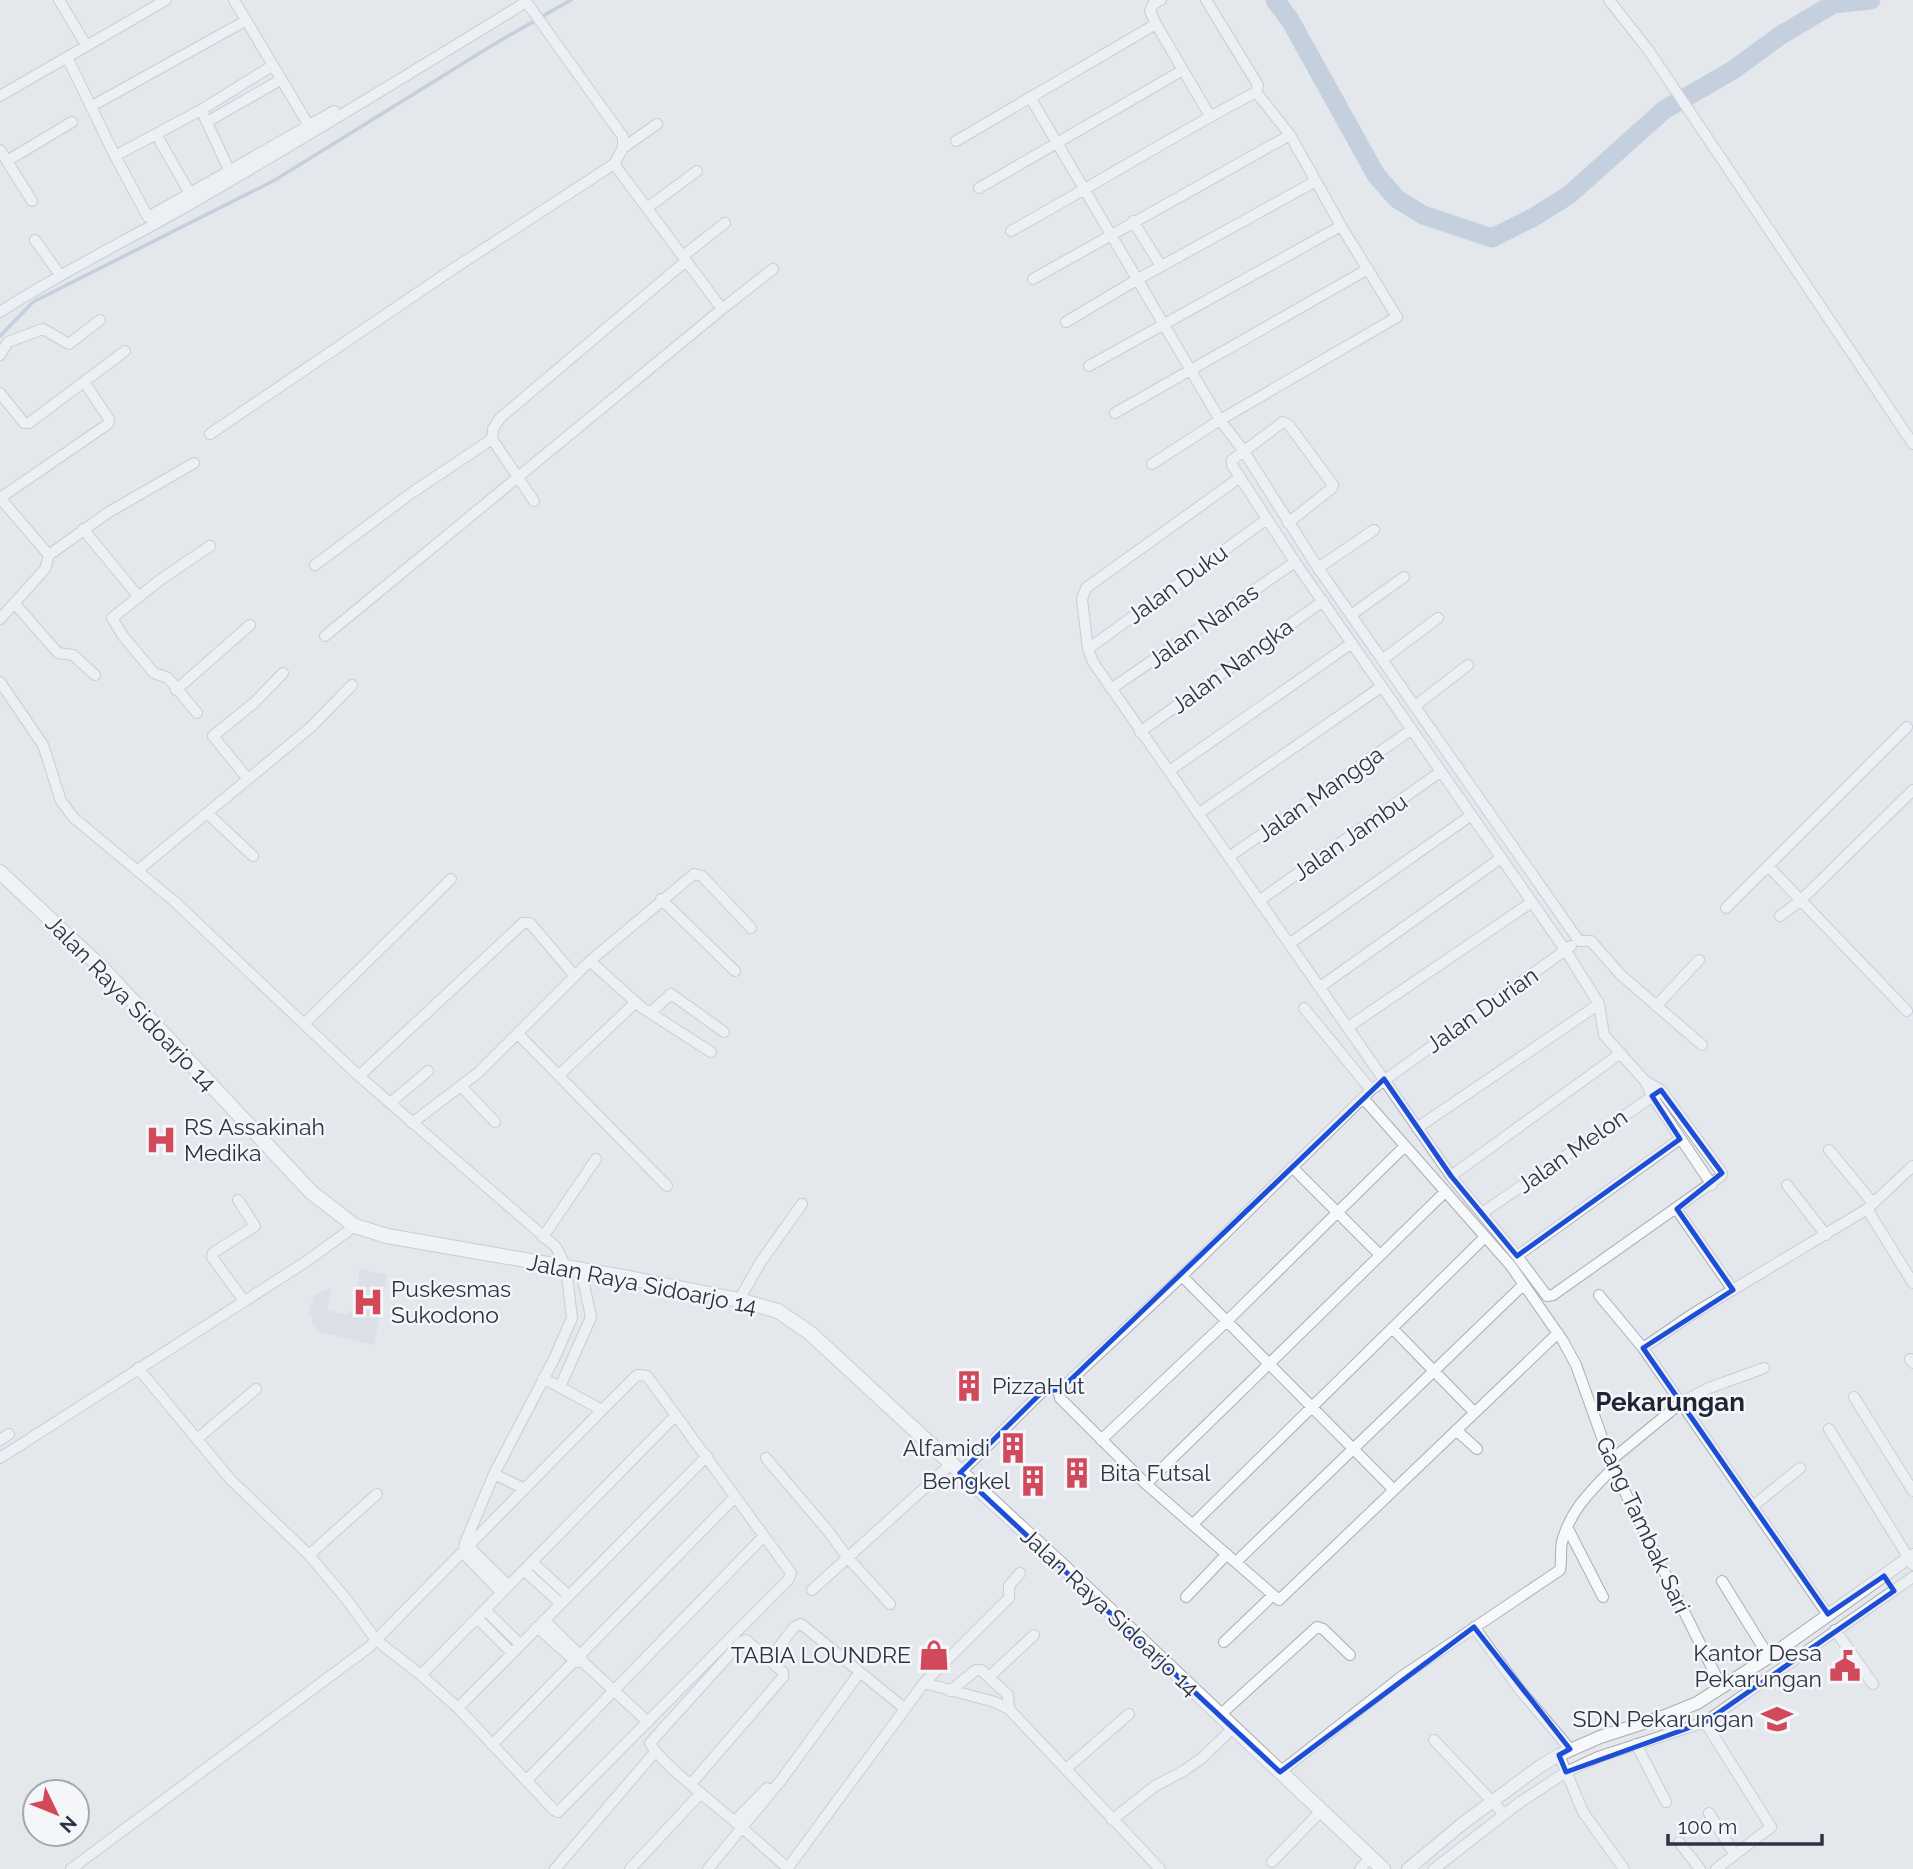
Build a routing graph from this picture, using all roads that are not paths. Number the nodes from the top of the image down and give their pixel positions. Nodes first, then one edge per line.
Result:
1 (59, 0) edge
2 (166, 0) edge
3 (234, 0) edge
4 (1161, 0) edge
5 (1206, 0) edge
6 (1609, 0) edge
7 (528, 4) edge
8 (245, 21) junction
9 (1156, 24) junction
10 (86, 45) junction
11 (67, 57) junction
12 (272, 66) junction
13 (1183, 70) junction
14 (281, 80) junction
15 (1256, 92) junction
16 (0, 96) edge
17 (1030, 97) junction
18 (92, 106) junction
19 (346, 106) dead end
20 (201, 110) junction
21 (1210, 116) junction
22 (72, 122) dead end
23 (206, 122) junction
24 (308, 124) junction
25 (657, 124) dead end
26 (156, 134) junction
27 (1290, 135) junction
28 (956, 141) dead end
29 (1058, 142) junction
30 (623, 148) junction
31 (0, 150) edge
32 (115, 156) junction
33 (7, 162) junction
34 (614, 164) junction
35 (229, 170) junction
36 (697, 171) dead end
37 (1316, 181) junction
38 (979, 188) dead end
39 (1086, 190) junction
40 (190, 192) junction
41 (32, 201) dead end
42 (647, 208) junction
43 (1133, 221) junction
44 (725, 223) dead end
45 (1341, 226) junction
46 (1011, 231) dead end
47 (1111, 234) junction
48 (35, 240) dead end
49 (684, 258) junction
50 (1161, 266) junction
51 (773, 269) dead end
52 (1368, 270) junction
53 (60, 275) junction
54 (1033, 279) dead end
55 (1138, 279) junction
56 (722, 309) junction
57 (0, 312) edge
58 (100, 320) dead end
59 (1066, 322) dead end
60 (1163, 326) junction
61 (4, 336) edge
62 (125, 351) dead end
63 (0, 355) edge
64 (1090, 366) dead end
65 (1189, 370) junction
66 (84, 382) junction
67 (0, 393) edge
68 (1115, 412) dead end
69 (1220, 420) junction
70 (210, 435) dead end
71 (492, 439) junction
72 (1913, 444) edge
73 (1243, 450) junction
74 (194, 463) dead end
75 (1152, 464) dead end
76 (518, 476) junction
77 (1239, 478) junction
78 (0, 498) edge
79 (534, 500) dead end
80 (1266, 519) junction
81 (1288, 523) junction
82 (83, 529) junction
83 (1374, 530) dead end
84 (210, 546) dead end
85 (49, 555) junction
86 (1296, 562) junction
87 (315, 565) dead end
88 (1318, 568) junction
89 (1404, 577) dead end
90 (138, 596) junction
91 (1323, 601) junction
92 (15, 604) junction
93 (1351, 615) junction
94 (1438, 618) dead end
95 (0, 619) edge
96 (250, 625) dead end
97 (325, 636) dead end
98 (1352, 643) junction
99 (1088, 649) junction
100 (1382, 660) junction
101 (1468, 665) dead end
102 (283, 673) dead end
103 (94, 675) dead end
104 (0, 682) edge
105 (352, 685) dead end
106 (1381, 687) junction
107 (1111, 689) junction
108 (176, 690) junction
109 (1415, 706) junction
110 (197, 713) dead end
111 (1907, 727) dead end
112 (1411, 730) junction
113 (1140, 732) junction
114 (1169, 771) junction
115 (1440, 772) junction
116 (247, 779) junction
117 (1913, 790) edge
118 (207, 813) junction
119 (1198, 814) junction
120 (1470, 816) junction
121 (253, 856) dead end
122 (1229, 857) junction
123 (1501, 858) junction
124 (1768, 866) junction
125 (137, 871) junction
126 (0, 872) edge
127 (451, 879) dead end
128 (661, 899) junction
129 (1259, 901) junction
130 (1800, 901) junction
131 (1532, 902) junction
132 (1726, 908) dead end
133 (1780, 916) dead end
134 (751, 928) dead end
135 (1579, 941) junction
136 (1289, 944) junction
137 (1566, 951) junction
138 (1699, 960) dead end
139 (590, 961) junction
140 (735, 971) dead end
141 (574, 975) junction
142 (1320, 987) junction
143 (636, 1002) junction
144 (1600, 1004) junction
145 (1656, 1006) junction
146 (1304, 1008) dead end
147 (1907, 1011) dead end
148 (651, 1012) junction
149 (304, 1024) junction
150 (1348, 1027) junction
151 (724, 1032) dead end
152 (518, 1034) junction
153 (1702, 1045) dead end
154 (711, 1052) dead end
155 (1621, 1053) junction
156 (428, 1071) dead end
157 (559, 1075) junction
158 (359, 1076) junction
159 (1384, 1079) junction
160 (461, 1086) junction
161 (1657, 1093) junction
162 (1367, 1094) junction
163 (390, 1103) junction
164 (495, 1122) dead end
165 (412, 1123) junction
166 (1417, 1128) junction
167 (1680, 1139) junction
168 (1405, 1146) junction
169 (1829, 1150) dead end
170 (596, 1159) dead end
171 (1913, 1166) edge
172 (1292, 1167) junction
173 (1451, 1176) junction
174 (1712, 1185) junction
175 (1787, 1185) dead end
176 (667, 1186) dead end
177 (1445, 1192) junction
178 (238, 1200) dead end
179 (802, 1204) dead end
180 (1870, 1206) junction
181 (1677, 1210) junction
182 (1338, 1211) junction
183 (1482, 1213) junction
184 (355, 1226) junction
185 (1826, 1235) junction
186 (543, 1237) junction
187 (1485, 1237) junction
188 (1380, 1255) junction
189 (1517, 1255) junction
190 (566, 1268) junction
191 (581, 1270) junction
192 (1182, 1276) junction
193 (1913, 1283) edge
194 (1523, 1285) junction
195 (1733, 1290) junction
196 (1599, 1295) dead end
197 (739, 1300) junction
198 (244, 1301) junction
199 (591, 1317) junction
200 (572, 1318) junction
201 (1227, 1321) junction
202 (1392, 1328) junction
203 (1558, 1333) junction
204 (1643, 1348) junction
205 (554, 1359) junction
206 (1270, 1364) junction
207 (138, 1368) junction
208 (569, 1368) junction
209 (1764, 1368) dead end
210 (1434, 1371) junction
211 (543, 1378) junction
212 (559, 1387) junction
213 (256, 1389) dead end
214 (1062, 1389) junction
215 (1854, 1397) dead end
216 (1682, 1402) junction
217 (1312, 1407) junction
218 (602, 1410) junction
219 (1474, 1412) junction
220 (676, 1415) junction
221 (1829, 1429) dead end
222 (1456, 1430) junction
223 (197, 1439) junction
224 (1101, 1440) junction
225 (1351, 1449) junction
226 (1477, 1449) dead end
227 (707, 1456) junction
228 (0, 1458) edge
229 (766, 1458) dead end
230 (1611, 1464) junction
231 (1800, 1468) dead end
232 (955, 1469) junction
233 (494, 1474) junction
234 (1146, 1484) junction
235 (524, 1489) junction
236 (1394, 1490) junction
237 (1913, 1491) edge
238 (377, 1494) dead end
239 (735, 1497) junction
240 (1753, 1506) junction
241 (1193, 1524) junction
242 (1567, 1527) junction
243 (764, 1536) junction
244 (465, 1548) junction
245 (309, 1555) junction
246 (848, 1558) junction
247 (1232, 1558) junction
248 (1911, 1560) edge
249 (528, 1566) junction
250 (1020, 1573) dead end
251 (1913, 1577) edge
252 (1722, 1581) dead end
253 (1889, 1584) junction
254 (505, 1589) junction
255 (812, 1590) dead end
256 (1272, 1596) junction
257 (1186, 1597) dead end
258 (1603, 1597) dead end
259 (564, 1599) junction
260 (890, 1604) dead end
261 (481, 1614) junction
262 (1828, 1615) junction
263 (540, 1624) junction
264 (1474, 1627) junction
265 (1835, 1630) junction
266 (1034, 1635) dead end
267 (376, 1640) junction
268 (1224, 1642) dead end
269 (516, 1648) junction
270 (1350, 1656) dead end
271 (1769, 1657) junction
272 (579, 1660) junction
273 (770, 1660) junction
274 (860, 1672) junction
275 (421, 1675) junction
276 (989, 1677) junction
277 (924, 1683) junction
278 (1873, 1684) dead end
279 (1722, 1688) junction
280 (613, 1690) junction
281 (950, 1691) junction
282 (904, 1708) junction
283 (458, 1709) junction
284 (1009, 1709) junction
285 (1129, 1714) dead end
286 (1220, 1715) junction
287 (648, 1722) junction
288 (1705, 1722) junction
289 (1233, 1728) junction
290 (1434, 1740) dead end
291 (1636, 1744) junction
292 (492, 1745) junction
293 (656, 1752) junction
294 (1564, 1761) junction
295 (1066, 1769) junction
296 (1280, 1772) junction
297 (526, 1781) junction
298 (691, 1784) junction
299 (701, 1793) junction
300 (1666, 1802) dead end
301 (1498, 1808) junction
302 (1321, 1811) junction
303 (1709, 1813) dead end
304 (1112, 1820) junction
305 (739, 1825) junction
306 (1679, 1843) dead end
307 (1735, 1855) junction
308 (1272, 1862) dead end
309 (1365, 1863) edge
310 (71, 1869) edge
311 (555, 1869) edge
312 (630, 1869) edge
313 (708, 1869) edge
314 (788, 1869) edge
315 (1160, 1869) edge
316 (1383, 1869) edge
317 (1408, 1869) edge
318 (1434, 1869) edge
319 (1624, 1869) edge
320 (1700, 1869) edge
321 (1716, 1869) edge

1 - 10 street
2 - 10 street
3 - 8 street
4 - 9 street
5 - 15 street
6 - 72 street
7 - 30 street
7 - 53 street
8 - 12 street
8 - 18 street
9 - 13 street
9 - 17 street
10 - 11 street
11 - 16 street
11 - 18 street
12 - 14 street
12 - 20 street
13 - 21 street
13 - 29 street
14 - 23 street
14 - 24 street
15 - 21 street
15 - 27 street
17 - 28 street
17 - 29 street
18 - 32 street
19 - 24 street
20 - 23 street
20 - 26 street
21 - 39 street
22 - 33 street
23 - 35 street
24 - 35 street
25 - 30 street
26 - 32 street
26 - 40 street
27 - 37 street
27 - 43 street
29 - 38 street
29 - 39 street
30 - 34 street
31 - 33 street
32 - 40 street
33 - 41 street
34 - 42 street
34 - 70 street
35 - 40 street
36 - 42 street
37 - 45 street
37 - 50 street
39 - 46 street
39 - 47 street
42 - 49 street
43 - 47 street
43 - 50 street
44 - 49 street
45 - 52 street
45 - 60 street
47 - 54 street
47 - 55 street
48 - 53 street
49 - 56 street
49 - 71 street
50 - 55 street
51 - 56 street
52 - 65 street
52 - 69 street
53 - 57 street
55 - 59 street
55 - 60 street
56 - 76 street
58 - 61 street
60 - 64 street
60 - 65 street
61 - 63 street
62 - 66 street
65 - 68 street
65 - 69 street
66 - 67 street
66 - 78 street
69 - 73 street
69 - 75 street
71 - 76 street
71 - 87 street
73 - 77 street
73 - 81 street
73 - 81 street
74 - 82 street
76 - 79 street
76 - 97 street
77 - 80 street
77 - 99 street
78 - 85 street
80 - 86 street
80 - 99 street, Jalan Duku
81 - 88 street
82 - 85 street
82 - 90 street
83 - 88 street
84 - 90 street
85 - 92 street
86 - 91 street
86 - 107 street, Jalan Nanas
88 - 93 street
89 - 93 street
90 - 108 street
91 - 98 street
91 - 113 street, Jalan Nangka
92 - 95 street
92 - 103 street
93 - 100 street
94 - 100 street
96 - 108 street
98 - 106 street
98 - 114 street
99 - 107 street
100 - 109 street
101 - 109 street
102 - 116 street
104 - 125 street
105 - 116 street
106 - 112 street
106 - 119 street
107 - 113 street
108 - 110 street
109 - 135 street
111 - 124 street
112 - 115 street
112 - 122 street, Jalan Mangga
113 - 114 street
114 - 119 street
115 - 120 street
115 - 129 street, Jalan Jambu
116 - 118 street
117 - 130 street
118 - 121 street
118 - 125 street
119 - 122 street
120 - 123 street
120 - 136 street
122 - 129 street
123 - 131 street
123 - 142 street
124 - 130 street
124 - 132 street
125 - 149 street
126 - 184 main road, Jalan Raya Sidoarjo 14
127 - 149 street
128 - 134 street
128 - 139 street
128 - 140 street
129 - 136 street
130 - 133 street
130 - 147 street
131 - 137 street
131 - 150 street
135 - 137 street, Jalan Durian
135 - 145 street
136 - 142 street
137 - 144 street
137 - 159 street, Jalan Durian
138 - 145 street
139 - 141 street
139 - 143 street
141 - 152 street
141 - 158 street
142 - 150 street
143 - 148 street
143 - 157 street
144 - 155 street
144 - 166 street
145 - 153 street
146 - 162 street, Gang Tambak Sari
148 - 151 street
148 - 154 street
149 - 158 street
150 - 159 street
152 - 157 street
152 - 160 street
155 - 161 street
155 - 173 street
156 - 163 street
157 - 176 street
158 - 163 street
159 - 162 street, Jalan Durian
159 - 166 street
160 - 164 street
160 - 165 street
161 - 167 street
161 - 174 street
161 - 183 street, Jalan Melon
162 - 168 street, Gang Tambak Sari
162 - 172 street, Jalan Durian
163 - 165 street
165 - 186 street
166 - 173 street
167 - 174 street
167 - 189 street
168 - 177 street, Gang Tambak Sari
168 - 182 street
169 - 180 street
170 - 186 street
171 - 180 street
172 - 182 street
172 - 192 street, Jalan Durian
173 - 183 street
174 - 181 street
175 - 185 street
177 - 187 street, Gang Tambak Sari
177 - 188 street
178 - 198 street
179 - 197 street
180 - 185 street
180 - 193 street
181 - 189 street
181 - 195 street
182 - 188 street
182 - 201 street
183 - 189 street
184 - 190 main road, Jalan Raya Sidoarjo 14
184 - 198 street
185 - 195 street
186 - 190 street
187 - 194 street, Gang Tambak Sari
187 - 202 street
188 - 206 street
190 - 191 main road, Jalan Raya Sidoarjo 14
190 - 200 street
191 - 197 main road, Jalan Raya Sidoarjo 14
191 - 199 street
192 - 201 street
192 - 214 street, Jalan Durian
194 - 203 street, Gang Tambak Sari
194 - 210 street
195 - 204 street
196 - 204 street
197 - 232 main road, Jalan Raya Sidoarjo 14
198 - 207 street
199 - 200 street
199 - 208 street
200 - 205 street
201 - 206 street
201 - 224 street
202 - 210 street
202 - 217 street
203 - 219 street
203 - 230 street, Gang Tambak Sari
204 - 216 street
205 - 208 street
205 - 211 street
206 - 217 street
206 - 234 street
207 - 223 street
207 - 228 street
208 - 212 street
209 - 216 street
210 - 219 street
210 - 225 street
211 - 212 street
211 - 233 street
212 - 218 street
213 - 223 street
214 - 224 street
214 - 232 street, Jalan Durian
215 - 237 street
216 - 230 street
216 - 240 street
217 - 225 street
217 - 241 street
218 - 220 street
218 - 235 street
219 - 222 street
220 - 227 street
220 - 249 street
221 - 248 street
222 - 226 street
222 - 236 street
223 - 245 street
224 - 234 street
225 - 236 street
225 - 247 street
227 - 239 street
227 - 259 street
229 - 246 street
230 - 242 street
230 - 279 street, Gang Tambak Sari
231 - 240 street
232 - 246 street, Jalan Durian
232 - 286 main road, Jalan Raya Sidoarjo 14
233 - 235 street
233 - 244 street
234 - 241 street
235 - 244 street
236 - 256 street
238 - 245 street
239 - 243 street
239 - 272 street
240 - 262 street
241 - 247 street
242 - 258 street
242 - 264 street
243 - 280 street
243 - 287 street
244 - 254 street
244 - 267 street
245 - 267 street
246 - 255 street, Jalan Durian
246 - 260 street
247 - 256 street
247 - 257 street
248 - 253 street
249 - 254 street
249 - 259 street
250 - 277 street
251 - 253 street
252 - 271 street
253 - 262 street
253 - 265 street
254 - 261 street
256 - 268 street
259 - 263 street
261 - 269 street
261 - 275 street
262 - 271 street
263 - 269 street
263 - 272 street
264 - 294 street
264 - 296 street
265 - 278 street
265 - 288 street
266 - 276 street
267 - 275 street
267 - 310 street
269 - 283 street
270 - 286 street
271 - 279 street
272 - 280 street
272 - 292 street
273 - 274 street
273 - 293 street
273 - 298 street
274 - 282 street
274 - 305 street
275 - 283 street
276 - 281 street
276 - 284 street
277 - 281 street
277 - 282 street
279 - 294 street
280 - 287 street
280 - 297 street
281 - 284 street
282 - 314 street
283 - 292 street
284 - 295 street
285 - 295 street
286 - 289 main road, Jalan Raya Sidoarjo 14
287 - 297 street
288 - 291 street
288 - 307 street
289 - 296 main road, Jalan Raya Sidoarjo 14
289 - 304 street
290 - 301 street
291 - 294 street
291 - 300 street
292 - 297 street
293 - 298 street
293 - 311 street
294 - 301 street
294 - 301 street
294 - 319 street
295 - 304 street
296 - 302 main road, Jalan Raya Sidoarjo 14
298 - 299 street
299 - 305 street
299 - 312 street
301 - 317 street
301 - 318 street
302 - 308 street
302 - 309 main road, Jalan Raya Sidoarjo 14
303 - 307 street
304 - 315 street
305 - 313 street
305 - 314 street
306 - 320 street
307 - 321 street
309 - 316 main road, Jalan Raya Sidoarjo 14

